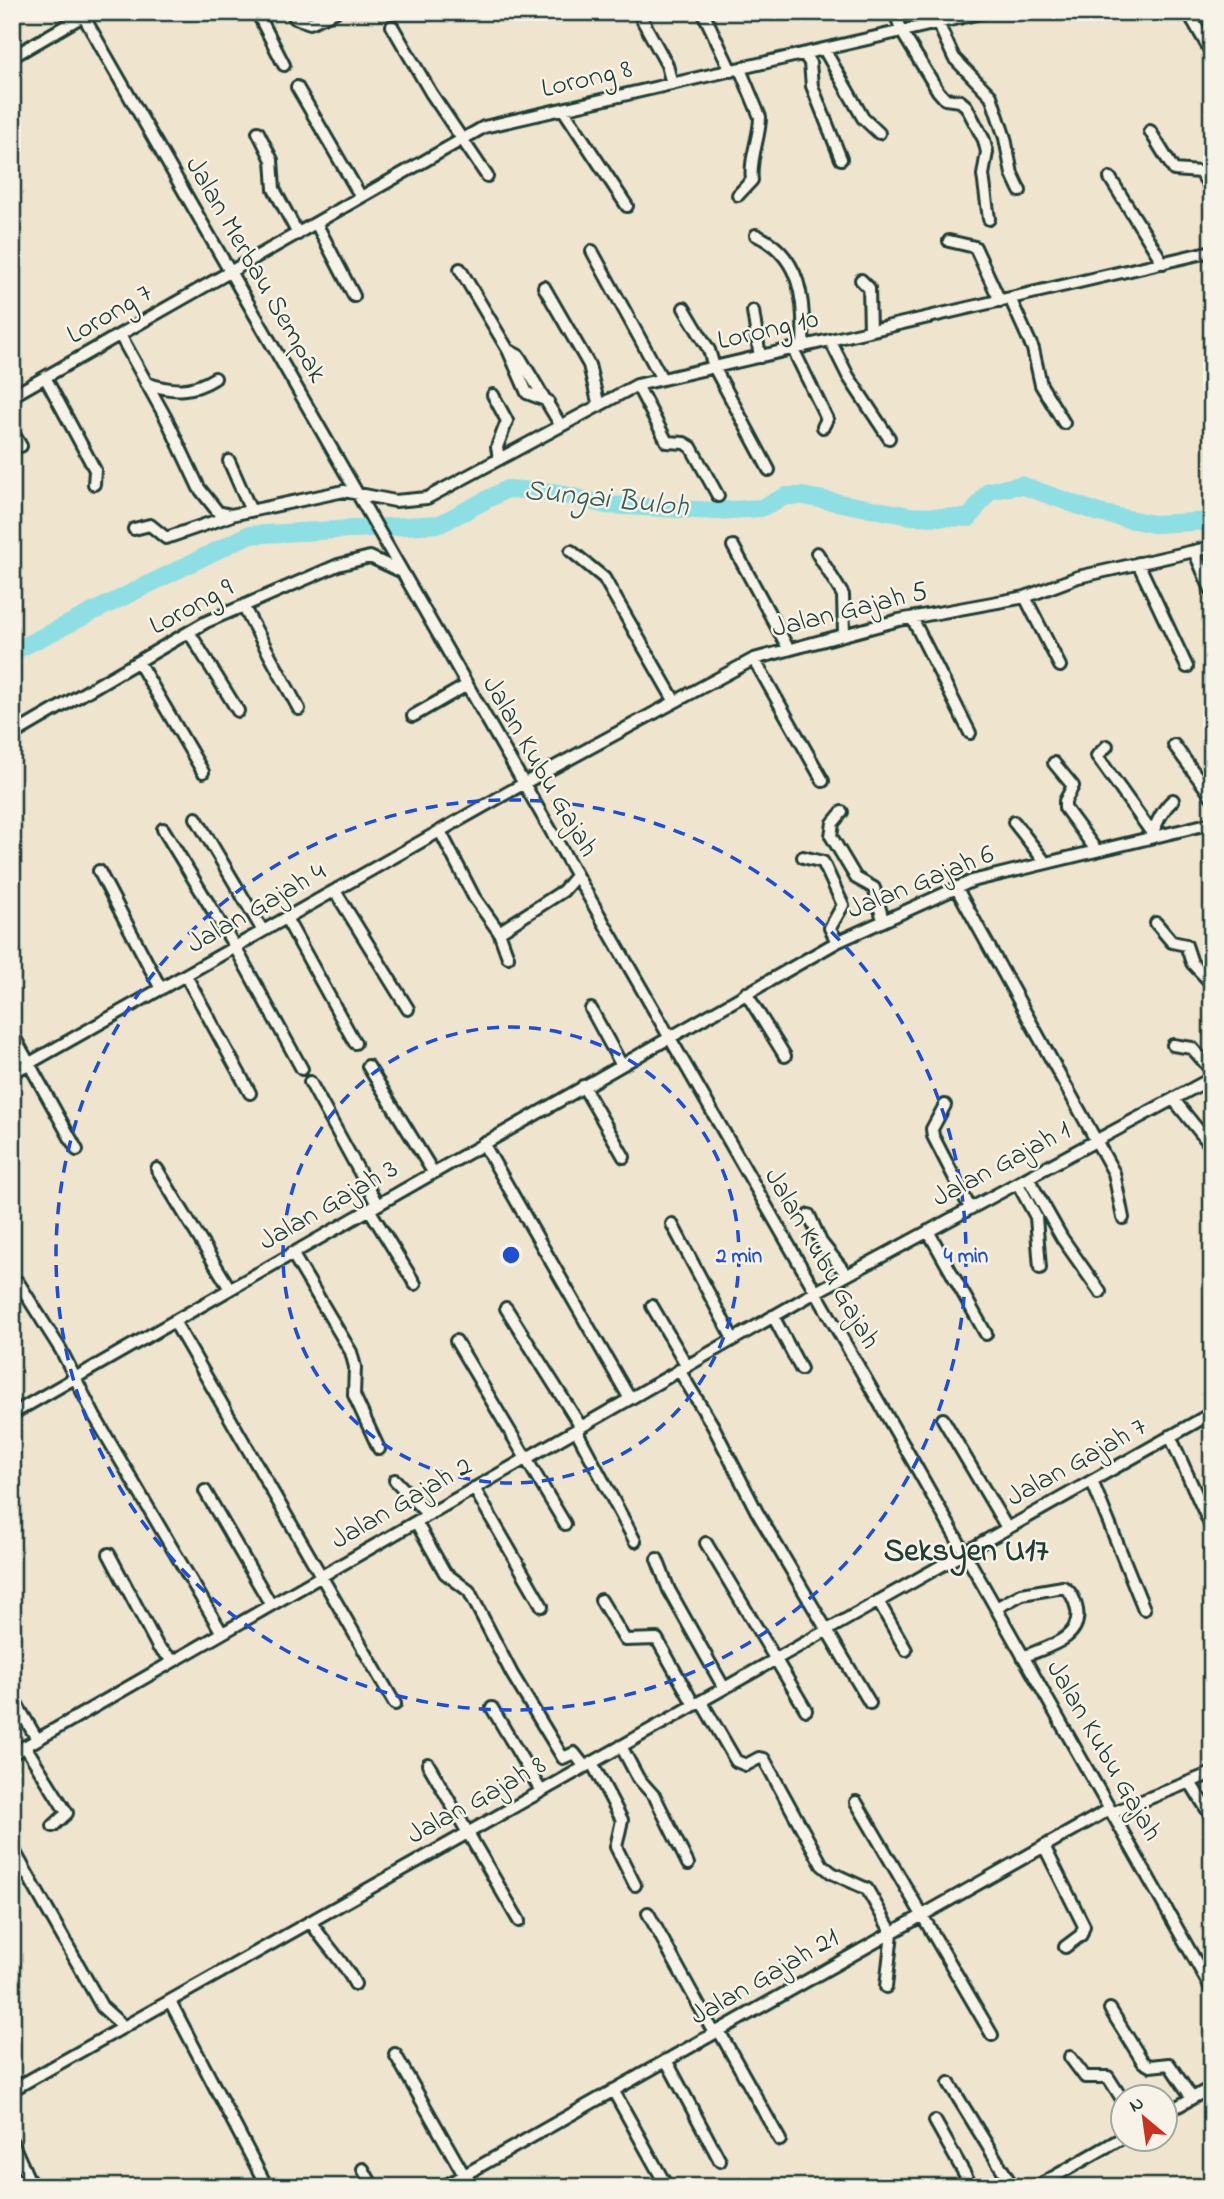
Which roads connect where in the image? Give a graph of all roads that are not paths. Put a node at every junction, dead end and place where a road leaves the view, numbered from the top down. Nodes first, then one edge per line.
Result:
1 (257, 12) edge
2 (292, 12) edge
3 (335, 12) edge
4 (638, 12) edge
5 (703, 12) edge
6 (895, 12) edge
7 (985, 12) edge
8 (1188, 12) edge
9 (84, 13) edge
10 (938, 23) junction
11 (392, 26) dead end
12 (902, 32) junction
13 (824, 49) junction
14 (804, 54) junction
15 (1212, 54) edge
16 (12, 57) edge
17 (285, 65) dead end
18 (736, 70) junction
19 (672, 84) junction
20 (298, 87) dead end
21 (563, 109) junction
22 (1150, 131) dead end
23 (258, 132) dead end
24 (879, 133) dead end
25 (462, 140) junction
26 (841, 159) dead end
27 (486, 176) dead end
28 (1110, 178) dead end
29 (1212, 189) edge
30 (1020, 191) dead end
31 (738, 195) dead end
32 (361, 197) junction
33 (628, 206) dead end
34 (989, 219) dead end
35 (316, 223) junction
36 (298, 234) junction
37 (756, 235) dead end
38 (950, 241) dead end
39 (592, 251) dead end
40 (1212, 251) edge
41 (1163, 262) junction
42 (460, 269) dead end
43 (229, 273) junction
44 (861, 280) dead end
45 (544, 287) dead end
46 (354, 296) dead end
47 (1005, 300) junction
48 (684, 309) dead end
49 (753, 311) dead end
50 (870, 331) junction
51 (120, 335) junction
52 (830, 340) junction
53 (798, 348) junction
54 (760, 356) junction
55 (714, 367) junction
56 (45, 377) junction
57 (215, 378) dead end
58 (662, 379) junction
59 (146, 383) junction
60 (637, 385) junction
61 (493, 395) dead end
62 (12, 396) edge
63 (599, 405) junction
64 (1064, 423) dead end
65 (561, 426) junction
66 (823, 427) dead end
67 (12, 431) edge
68 (889, 438) dead end
69 (21, 446) dead end
70 (499, 459) junction
71 (229, 461) dead end
72 (769, 470) dead end
73 (94, 484) dead end
74 (718, 496) dead end
75 (359, 498) junction
76 (251, 511) junction
77 (231, 515) junction
78 (134, 529) dead end
79 (733, 546) dead end
80 (1212, 547) edge
81 (389, 551) joint
82 (572, 551) dead end
83 (1194, 551) junction
84 (817, 553) dead end
85 (1138, 564) junction
86 (402, 572) junction
87 (1212, 592) edge
88 (1026, 597) junction
89 (243, 606) junction
90 (912, 618) junction
91 (189, 632) junction
92 (845, 634) junction
93 (788, 648) junction
94 (754, 659) junction
95 (139, 663) junction
96 (1060, 666) dead end
97 (1187, 667) dead end
98 (467, 685) junction
99 (674, 700) junction
100 (299, 709) dead end
101 (238, 711) dead end
102 (413, 716) dead end
103 (970, 733) dead end
104 (12, 736) edge
105 (1174, 745) dead end
106 (1107, 746) dead end
107 (1054, 763) dead end
108 (203, 772) dead end
109 (823, 781) dead end
110 (523, 784) junction
111 (1212, 797) edge
112 (1173, 800) dead end
113 (842, 812) dead end
114 (197, 818) dead end
115 (1014, 822) dead end
116 (1212, 823) edge
117 (163, 829) dead end
118 (440, 831) junction
119 (1154, 834) junction
120 (1096, 850) junction
121 (803, 857) dead end
122 (1045, 862) junction
123 (99, 871) dead end
124 (576, 876) junction
125 (956, 887) junction
126 (335, 891) junction
127 (286, 918) junction
128 (883, 920) junction
129 (1156, 923) dead end
130 (263, 931) junction
131 (499, 932) junction
132 (837, 942) junction
133 (234, 947) junction
134 (508, 957) dead end
135 (186, 976) junction
136 (1212, 984) edge
137 (161, 989) junction
138 (746, 993) junction
139 (408, 1009) dead end
140 (591, 1009) dead end
141 (12, 1033) edge
142 (668, 1037) junction
143 (355, 1043) dead end
144 (1173, 1045) dead end
145 (785, 1056) dead end
146 (30, 1063) junction
147 (621, 1064) junction
148 (368, 1066) dead end
149 (302, 1069) dead end
150 (1212, 1070) edge
151 (12, 1073) edge
152 (1212, 1078) edge
153 (310, 1082) dead end
154 (583, 1086) junction
155 (250, 1093) dead end
156 (1174, 1100) junction
157 (944, 1105) dead end
158 (1096, 1140) junction
159 (483, 1143) junction
160 (1212, 1147) edge
161 (76, 1150) dead end
162 (624, 1157) dead end
163 (158, 1169) dead end
164 (433, 1172) junction
165 (1023, 1181) junction
166 (373, 1207) junction
167 (970, 1208) junction
168 (809, 1216) dead end
169 (1123, 1218) dead end
170 (672, 1224) dead end
171 (928, 1231) junction
172 (292, 1253) junction
173 (1040, 1269) dead end
174 (847, 1275) junction
175 (18, 1282) dead end
176 (415, 1284) dead end
177 (230, 1289) junction
178 (1100, 1292) dead end
179 (814, 1293) junction
180 (652, 1306) dead end
181 (506, 1308) dead end
182 (773, 1317) junction
183 (174, 1321) junction
184 (986, 1334) dead end
185 (733, 1339) junction
186 (456, 1341) dead end
187 (683, 1368) junction
188 (801, 1369) dead end
189 (76, 1378) junction
190 (630, 1399) junction
191 (1212, 1413) edge
192 (12, 1414) edge
193 (943, 1419) dead end
194 (578, 1428) junction
195 (1170, 1436) junction
196 (379, 1449) dead end
197 (526, 1458) junction
198 (395, 1480) dead end
199 (1091, 1480) junction
200 (474, 1488) junction
201 (205, 1491) dead end
202 (428, 1515) junction
203 (416, 1522) junction
204 (565, 1524) dead end
205 (1007, 1528) junction
206 (1212, 1529) edge
207 (635, 1541) dead end
208 (706, 1543) dead end
209 (964, 1552) junction
210 (108, 1554) dead end
211 (657, 1559) dead end
212 (322, 1576) junction
213 (601, 1600) dead end
214 (878, 1601) junction
215 (271, 1605) junction
216 (542, 1606) dead end
217 (996, 1608) junction
218 (1144, 1609) dead end
219 (827, 1630) junction
220 (222, 1633) junction
221 (906, 1650) dead end
222 (1023, 1657) junction
223 (776, 1658) junction
224 (174, 1661) junction
225 (724, 1688) junction
226 (12, 1696) edge
227 (395, 1703) dead end
228 (698, 1703) junction
229 (870, 1703) dead end
230 (492, 1708) dead end
231 (806, 1710) dead end
232 (37, 1739) junction
233 (26, 1746) junction
234 (621, 1746) junction
235 (12, 1754) edge
236 (563, 1758) junction
237 (428, 1764) dead end
238 (588, 1765) junction
239 (573, 1773) junction
240 (1212, 1773) edge
241 (1190, 1782) junction
242 (541, 1791) junction
243 (856, 1802) dead end
244 (1111, 1811) junction
245 (1212, 1818) edge
246 (53, 1826) dead end
247 (468, 1833) junction
248 (1044, 1846) junction
249 (12, 1847) edge
250 (688, 1864) dead end
251 (635, 1885) dead end
252 (648, 1913) dead end
253 (921, 1916) junction
254 (311, 1922) junction
255 (519, 1922) dead end
256 (892, 1933) junction
257 (1065, 1947) dead end
258 (355, 1984) dead end
259 (886, 1987) dead end
260 (1212, 1990) edge
261 (170, 2001) junction
262 (1110, 2010) dead end
263 (124, 2027) junction
264 (716, 2032) junction
265 (992, 2035) dead end
266 (395, 2054) dead end
267 (1070, 2057) dead end
268 (666, 2060) junction
269 (949, 2083) dead end
270 (1112, 2084) edge
271 (1212, 2087) edge
272 (12, 2090) edge
273 (613, 2090) junction
274 (1192, 2098) junction
275 (1178, 2106) edge
276 (935, 2121) dead end
277 (780, 2140) dead end
278 (12, 2142) edge
279 (1108, 2146) edge
280 (720, 2161) dead end
281 (363, 2169) dead end
282 (464, 2175) junction
283 (32, 2187) edge
284 (267, 2187) edge
285 (373, 2187) edge
286 (443, 2187) edge
287 (667, 2187) edge
288 (972, 2187) edge
289 (1013, 2187) edge
290 (1036, 2187) edge

1 - 17 street
2 - 3 street
4 - 19 street
5 - 18 street
6 - 12 street
7 - 10 street, Lorong 8
8 - 15 street
9 - 16 street
9 - 43 street, Jalan Merbau Sempak
10 - 12 street, Lorong 8
10 - 30 street
11 - 25 street
12 - 13 street, Lorong 8
12 - 34 street
13 - 14 street, Lorong 8
13 - 24 street
14 - 18 street, Lorong 8
14 - 26 street
18 - 19 street, Lorong 8
18 - 31 street
19 - 21 street, Lorong 8
20 - 32 street
21 - 25 street, Lorong 8
21 - 33 street
22 - 29 street
23 - 36 street
25 - 27 street
25 - 32 street, Lorong 8
28 - 41 street
32 - 35 street, Lorong 8
35 - 36 street, Lorong 8
35 - 46 street
36 - 43 street, Lorong 8
37 - 53 street
38 - 47 street
39 - 58 street
40 - 41 street, Lorong 10
41 - 47 street, Lorong 10
42 - 65 street
43 - 51 street, Lorong 7
43 - 75 street, Jalan Merbau Sempak
44 - 50 street
45 - 63 street
47 - 50 street, Lorong 10
47 - 64 street
48 - 55 street
49 - 54 street
50 - 52 street, Lorong 10
51 - 56 street, Lorong 7
51 - 59 street
52 - 53 street, Lorong 10
52 - 68 street
53 - 54 street, Lorong 10
53 - 66 street
54 - 55 street, Lorong 10
55 - 58 street, Lorong 10
55 - 72 street
56 - 62 street, Lorong 7
56 - 73 street
57 - 59 street
58 - 60 street, Lorong 10
59 - 77 street
60 - 63 street, Lorong 10
60 - 74 street
61 - 70 street
63 - 65 street, Lorong 10
65 - 70 street, Lorong 10
67 - 69 street
70 - 75 street, Lorong 10
71 - 76 street
75 - 76 street, Lorong 10
75 - 81 street, Jalan Merbau Sempak
76 - 77 street, Lorong 10
77 - 78 street, Lorong 10
79 - 93 street
80 - 83 street, Jalan Gajah 5
81 - 86 street, Jalan Kubu Gajah
82 - 99 street
83 - 85 street, Jalan Gajah 5
83 - 87 street
84 - 92 street
85 - 88 street, Jalan Gajah 5
85 - 97 street
86 - 89 street, Lorong 9
86 - 98 street, Jalan Kubu Gajah
88 - 90 street, Jalan Gajah 5
88 - 96 street
89 - 91 street, Lorong 9
89 - 100 street
90 - 92 street, Jalan Gajah 5
90 - 103 street
91 - 95 street, Lorong 9
91 - 101 street
92 - 93 street, Jalan Gajah 5
93 - 94 street, Jalan Gajah 5
94 - 99 street, Jalan Gajah 5
94 - 109 street
95 - 104 street, Lorong 9
95 - 108 street
98 - 102 street
98 - 110 street, Jalan Kubu Gajah
99 - 110 street, Jalan Gajah 5
105 - 111 street
106 - 119 street
107 - 120 street
110 - 118 street, Jalan Gajah 4
110 - 124 street, Jalan Kubu Gajah
112 - 119 street
113 - 128 street
114 - 130 street
115 - 122 street
116 - 119 street, Jalan Gajah 6
117 - 133 street
118 - 126 street, Jalan Gajah 4
118 - 131 street
119 - 120 street, Jalan Gajah 6
120 - 122 street, Jalan Gajah 6
121 - 132 street
122 - 125 street, Jalan Gajah 6
123 - 137 street
124 - 131 street
124 - 142 street, Jalan Kubu Gajah
125 - 128 street, Jalan Gajah 6
125 - 158 street
126 - 127 street, Jalan Gajah 4
126 - 139 street
127 - 130 street, Jalan Gajah 4
127 - 143 street
128 - 132 street, Jalan Gajah 6
129 - 136 street
130 - 133 street, Jalan Gajah 4
131 - 134 street
132 - 138 street, Jalan Gajah 6
133 - 135 street, Jalan Gajah 4
133 - 149 street
135 - 137 street, Jalan Gajah 4
135 - 155 street
137 - 146 street, Jalan Gajah 4
138 - 142 street, Jalan Gajah 6
138 - 145 street
140 - 147 street
141 - 146 street
142 - 147 street, Jalan Gajah 3
142 - 179 street, Jalan Kubu Gajah
144 - 150 street
146 - 151 street, Jalan Gajah 4
146 - 161 street
147 - 154 street, Jalan Gajah 3
148 - 164 street
152 - 156 street, Jalan Gajah 1
153 - 166 street
154 - 159 street, Jalan Gajah 3
154 - 162 street
156 - 158 street, Jalan Gajah 1
156 - 160 street
157 - 167 street
158 - 165 street, Jalan Gajah 1
158 - 169 street
159 - 164 street, Jalan Gajah 3
159 - 190 street
163 - 177 street
164 - 166 street, Jalan Gajah 3
165 - 167 street, Jalan Gajah 1
165 - 173 street
165 - 178 street
166 - 172 street, Jalan Gajah 3
166 - 176 street
167 - 171 street, Jalan Gajah 1
168 - 174 street
170 - 185 street
171 - 174 street, Jalan Gajah 1
171 - 184 street
172 - 177 street, Jalan Gajah 3
172 - 196 street
174 - 179 street, Jalan Gajah 1
175 - 189 street
177 - 183 street, Jalan Gajah 3
179 - 182 street, Jalan Gajah 2
179 - 209 street, Jalan Kubu Gajah
180 - 187 street
181 - 194 street
182 - 185 street, Jalan Gajah 2
182 - 188 street
183 - 189 street, Jalan Gajah 3
183 - 212 street
185 - 187 street, Jalan Gajah 2
186 - 197 street
187 - 190 street, Jalan Gajah 2
187 - 219 street
189 - 192 street, Jalan Gajah 3
189 - 220 street
190 - 194 street, Jalan Gajah 2
191 - 195 street, Jalan Gajah 7
193 - 205 street
194 - 197 street, Jalan Gajah 2
194 - 207 street
195 - 199 street, Jalan Gajah 7
195 - 206 street
197 - 200 street, Jalan Gajah 2
197 - 204 street
198 - 202 street
199 - 205 street, Jalan Gajah 7
199 - 218 street
200 - 202 street, Jalan Gajah 2
200 - 216 street
201 - 215 street
202 - 203 street, Jalan Gajah 2
203 - 212 street, Jalan Gajah 2
203 - 236 street
205 - 209 street, Jalan Gajah 7
208 - 223 street
209 - 214 street, Jalan Gajah 8
209 - 217 street, Jalan Kubu Gajah
210 - 224 street
211 - 225 street
212 - 215 street, Jalan Gajah 2
212 - 227 street
213 - 228 street
214 - 219 street, Jalan Gajah 8
214 - 221 street
215 - 220 street, Jalan Gajah 2
217 - 222 street, Jalan Kubu Gajah
217 - 222 street
219 - 223 street, Jalan Gajah 8
219 - 229 street
220 - 224 street, Jalan Gajah 2
222 - 244 street, Jalan Kubu Gajah
223 - 225 street, Jalan Gajah 8
223 - 231 street
224 - 232 street, Jalan Gajah 2
225 - 228 street, Jalan Gajah 8
226 - 232 street
228 - 234 street, Jalan Gajah 8
228 - 256 street
230 - 242 street
232 - 233 street, Jalan Gajah 2
233 - 235 street, Jalan Gajah 2
233 - 246 street
234 - 238 street, Jalan Gajah 8
234 - 250 street
236 - 238 street
236 - 239 street
237 - 247 street
238 - 239 street, Jalan Gajah 8
238 - 251 street
239 - 242 street, Jalan Gajah 8
240 - 241 street, Jalan Gajah 21
241 - 244 street, Jalan Gajah 21
241 - 245 street
242 - 247 street, Jalan Gajah 8
243 - 253 street
244 - 248 street, Jalan Gajah 21
244 - 260 street, Jalan Kubu Gajah
247 - 254 street, Jalan Gajah 8
247 - 255 street
248 - 253 street, Jalan Gajah 21
248 - 257 street
249 - 263 street
252 - 264 street
253 - 256 street, Jalan Gajah 21
253 - 265 street
254 - 258 street
254 - 261 street, Jalan Gajah 8
256 - 259 street
256 - 264 street, Jalan Gajah 21
261 - 263 street, Jalan Gajah 8
261 - 284 street
262 - 274 street
263 - 272 street, Jalan Gajah 8
264 - 268 street, Jalan Gajah 21
264 - 277 street
266 - 282 street
267 - 270 street
268 - 273 street, Jalan Gajah 21
268 - 280 street
269 - 289 street
271 - 274 street
273 - 282 street, Jalan Gajah 21
273 - 287 street
274 - 275 street
276 - 288 street
278 - 283 street
279 - 290 street
281 - 285 street
282 - 286 street, Jalan Gajah 21

